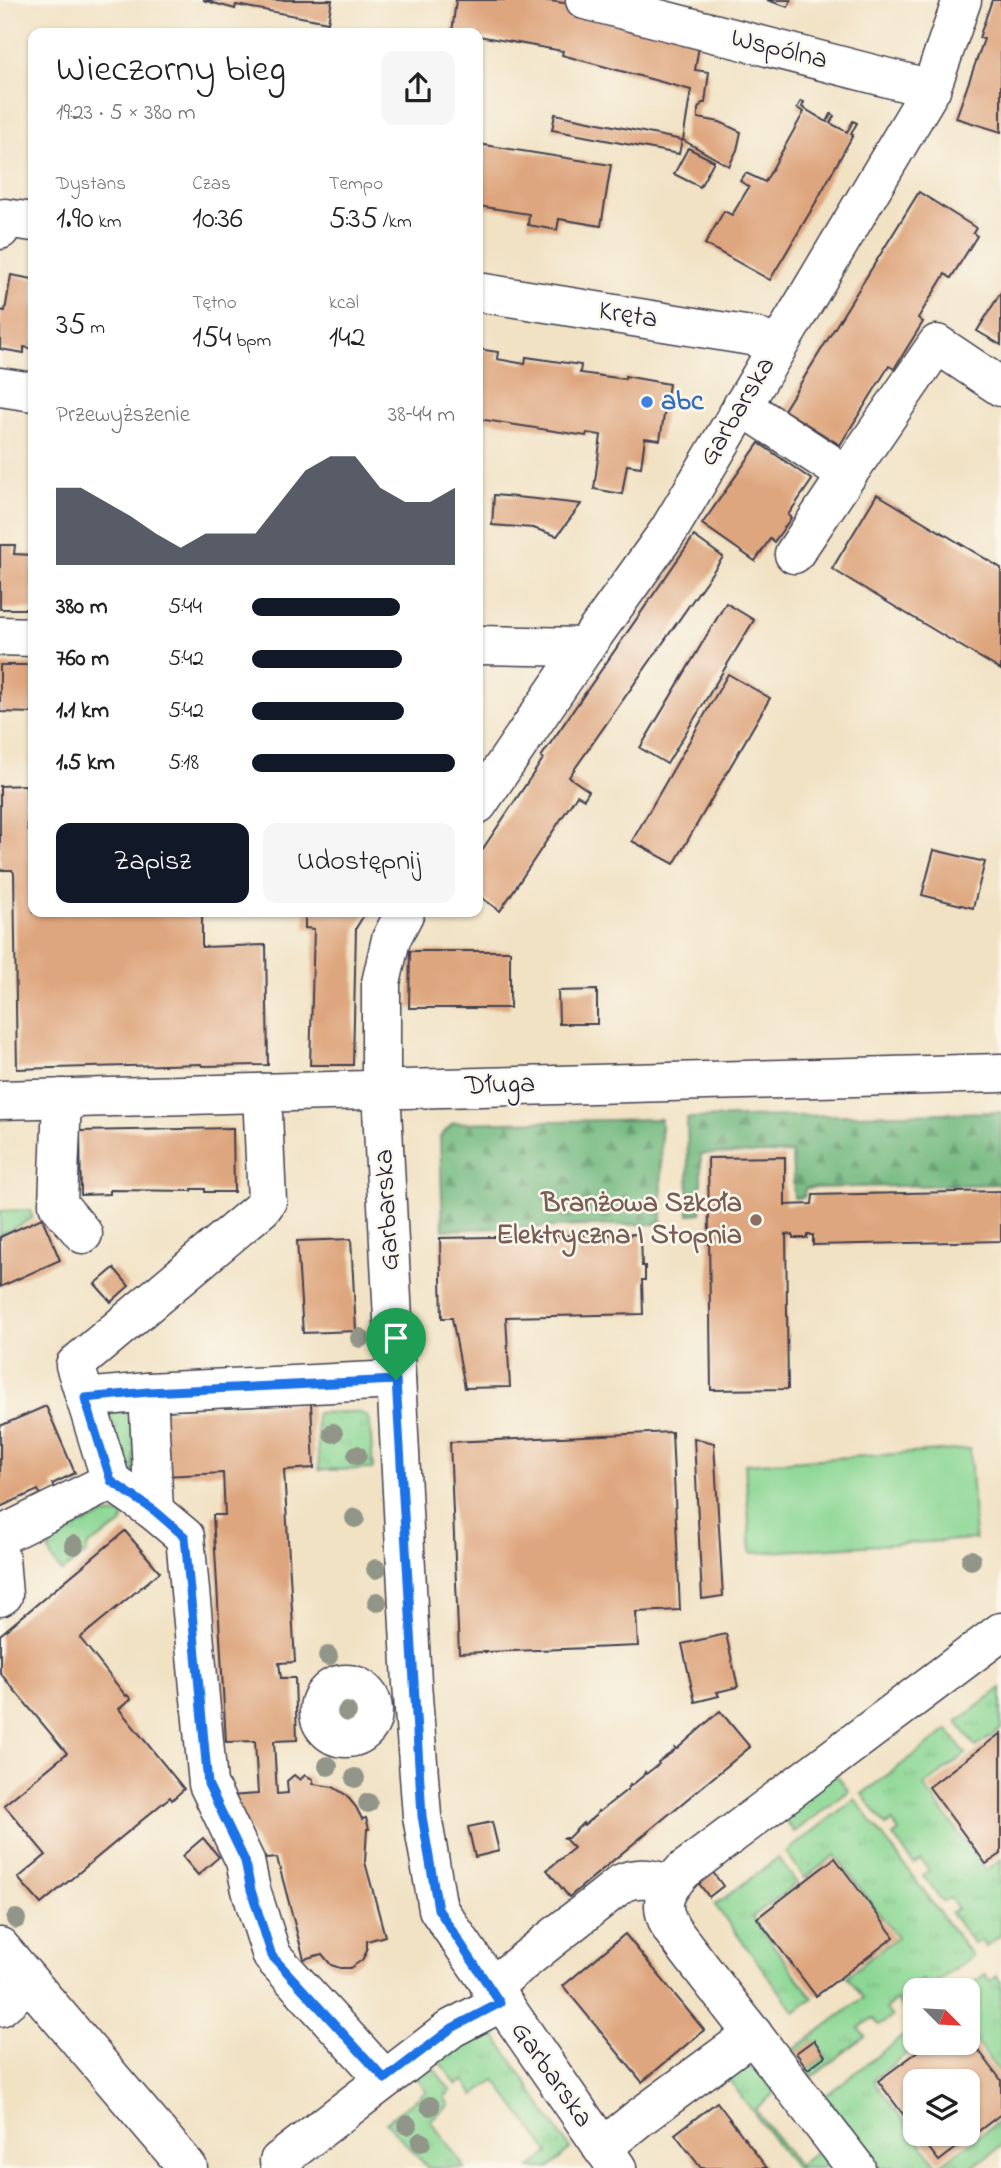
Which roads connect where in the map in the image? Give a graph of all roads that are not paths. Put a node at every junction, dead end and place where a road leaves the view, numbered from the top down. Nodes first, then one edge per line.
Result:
1 (585, 0) edge
2 (962, 0) edge
3 (931, 89) junction
4 (483, 293) edge
5 (776, 348) junction
6 (0, 387) edge
7 (1001, 387) edge
8 (28, 391) edge
9 (742, 405) junction
10 (847, 475) junction
11 (794, 554) dead end
12 (0, 636) edge
13 (28, 637) edge
14 (483, 645) edge
15 (585, 647) junction
16 (483, 797) edge
17 (402, 917) edge
18 (1001, 1073) edge
19 (381, 1089) junction
20 (262, 1093) junction
21 (62, 1098) junction
22 (0, 1100) edge
23 (83, 1234) dead end
24 (396, 1380) junction
25 (148, 1392) junction
26 (85, 1398) junction
27 (111, 1481) junction
28 (155, 1511) junction
29 (0, 1536) edge
30 (0, 1558) edge
31 (0, 1597) edge
32 (1001, 1632) edge
33 (671, 1884) junction
34 (0, 1947) edge
35 (29, 1982) junction
36 (495, 1995) junction
37 (0, 2007) edge
38 (753, 2034) junction
39 (385, 2079) junction
40 (609, 2158) edge
41 (279, 2161) dead end
42 (188, 2168) edge
43 (856, 2168) edge

1 - 3 street, Wspólna
2 - 3 street, Garbarska
3 - 5 street, Garbarska
4 - 5 street, Kręta
5 - 9 street, Garbarska
6 - 8 street
7 - 10 street
9 - 10 street
9 - 15 street, Garbarska
10 - 11 street
12 - 13 street
14 - 15 street
15 - 16 street, Garbarska
17 - 19 street, Garbarska
18 - 19 street, Długa
19 - 20 street, Długa
19 - 24 street, Garbarska
20 - 21 street, Długa
20 - 26 street
21 - 22 street, Długa
21 - 23 street
24 - 25 street
24 - 36 street, Garbarska
25 - 26 street
25 - 28 street
26 - 27 street
27 - 28 street
27 - 29 street
28 - 39 street
30 - 31 street
32 - 33 street
33 - 36 street
33 - 38 street
34 - 35 street
35 - 37 street
35 - 42 street
36 - 39 street
36 - 40 street, Garbarska
38 - 40 street
38 - 43 street
39 - 41 street

